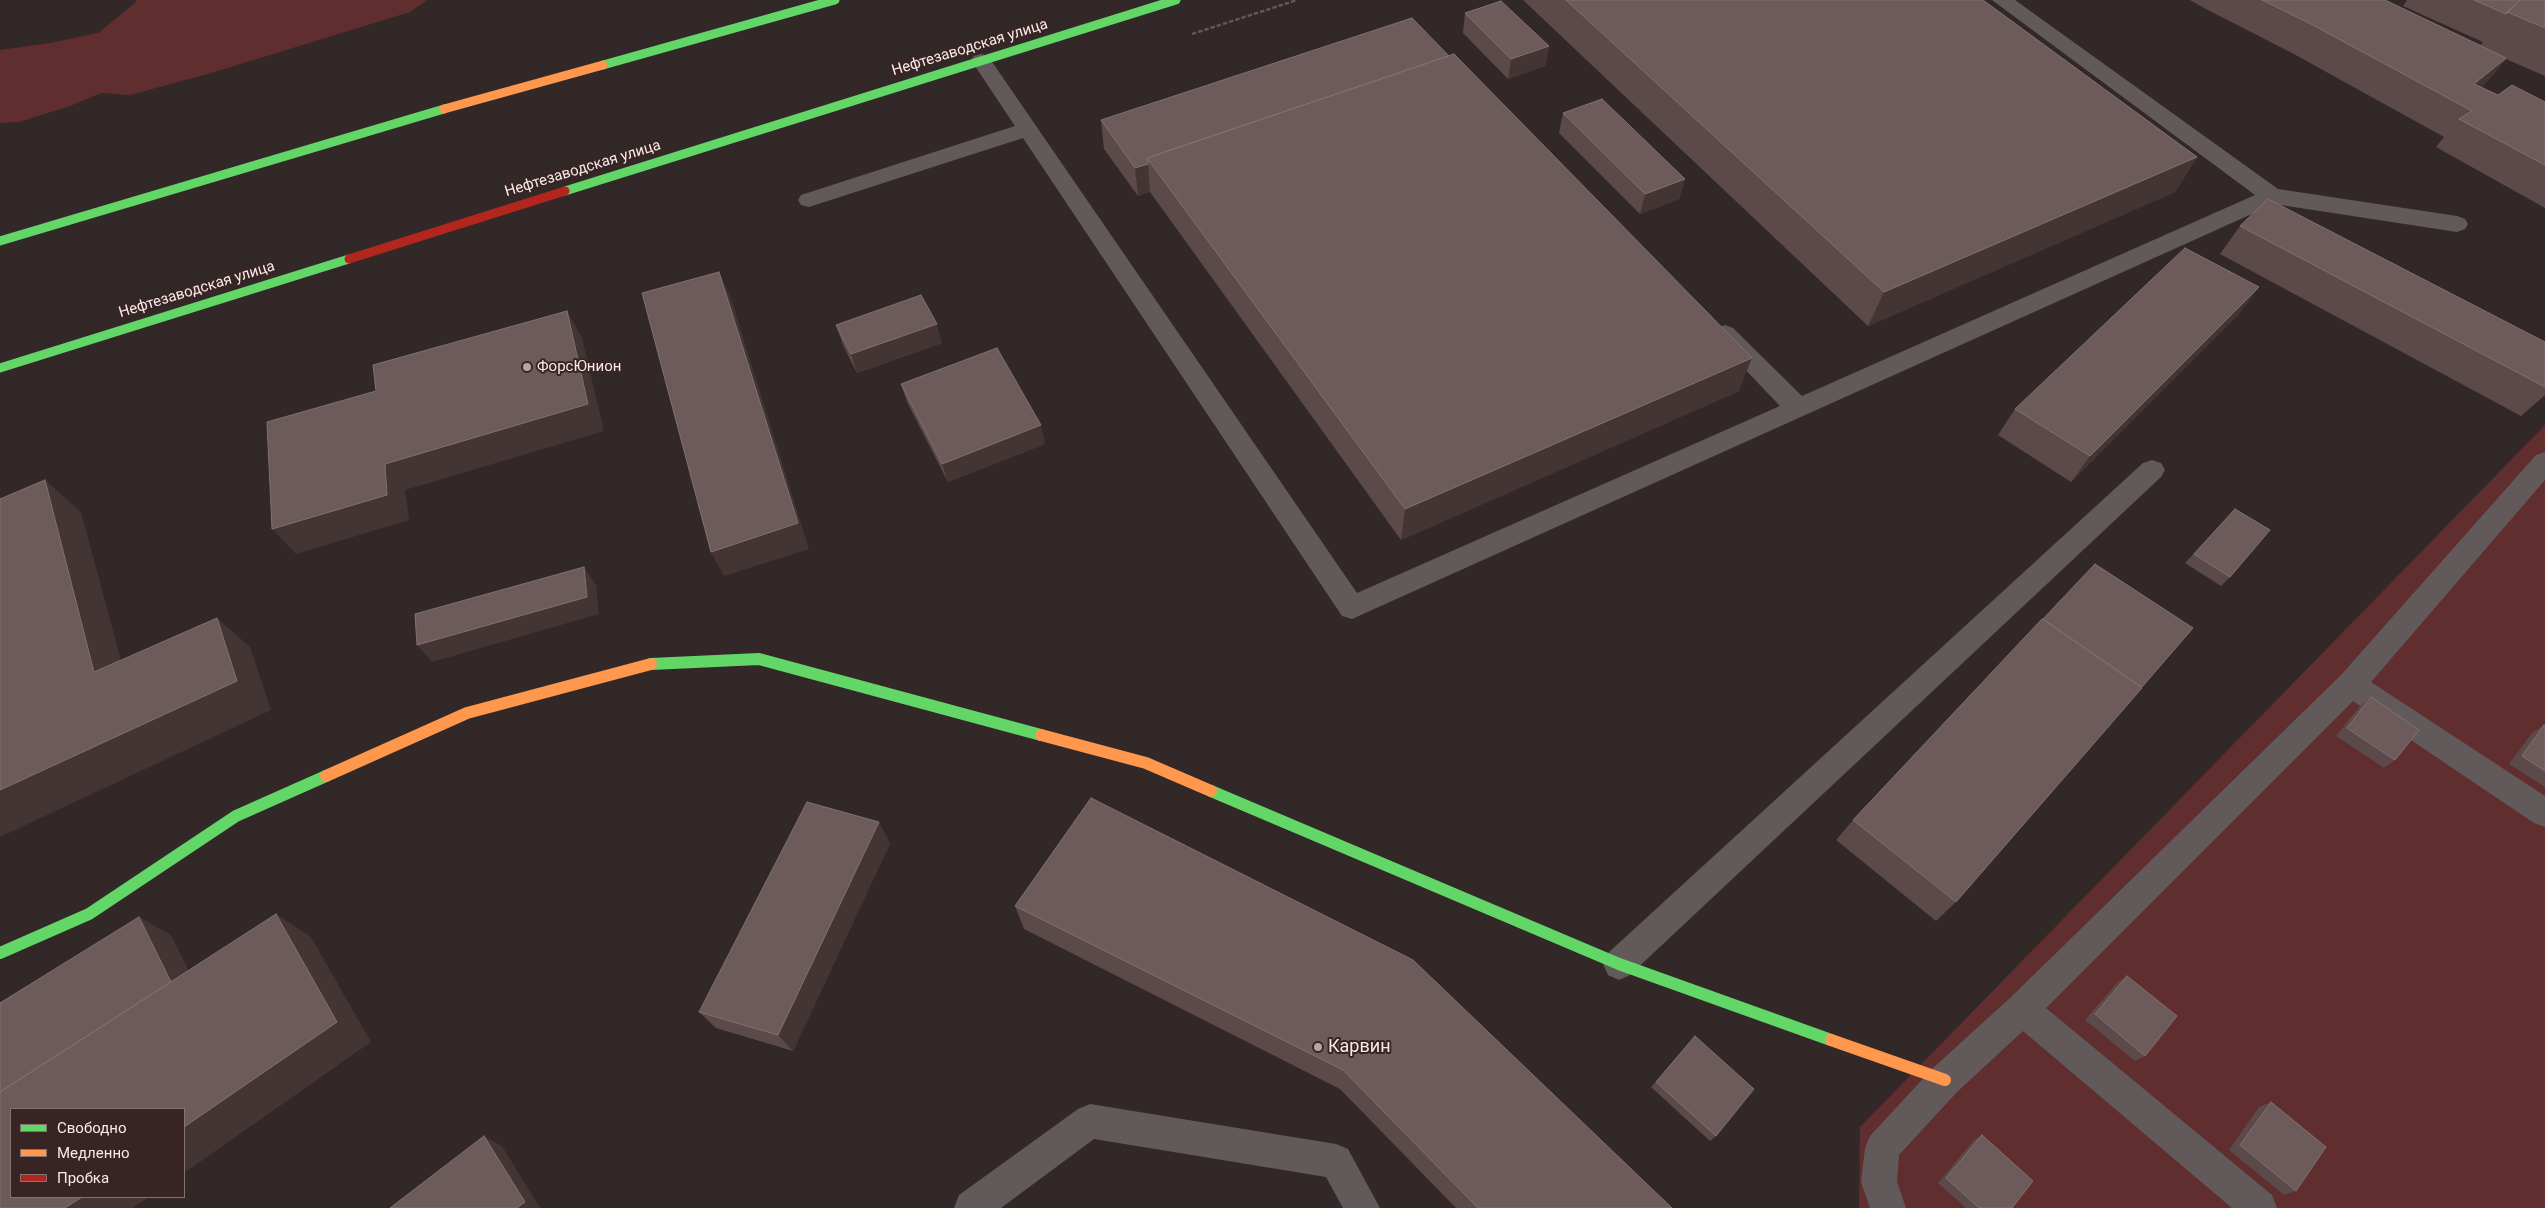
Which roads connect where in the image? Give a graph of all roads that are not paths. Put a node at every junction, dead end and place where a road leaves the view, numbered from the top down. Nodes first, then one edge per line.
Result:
1 (835, 0) edge
2 (1176, 0) edge
3 (2002, 0) edge
4 (981, 60) junction
5 (1028, 129) junction
6 (2272, 196) junction
7 (809, 200) dead end
8 (2457, 224) dead end
9 (0, 241) edge
10 (1708, 316) edge
11 (0, 368) edge
12 (1798, 408) junction
13 (2545, 462) edge
14 (2152, 470) dead end
15 (2351, 684) junction
16 (2545, 813) edge
17 (0, 953) edge
18 (1619, 964) junction
19 (2022, 1009) junction
20 (1945, 1080) junction
21 (972, 1208) edge
22 (1362, 1208) edge
23 (1888, 1208) edge
24 (2259, 1208) edge

1 - 9 main road
2 - 4 main road, Нефтезаводская улица
3 - 6 lane
4 - 5 lane
4 - 11 main road, Нефтезаводская улица
5 - 7 lane
5 - 12 lane
6 - 8 lane
6 - 12 lane
10 - 12 lane
13 - 15 lane
14 - 18 lane
15 - 16 lane
15 - 19 lane
17 - 18 main road
18 - 20 main road
19 - 20 lane
19 - 24 lane
20 - 23 lane
21 - 22 lane

